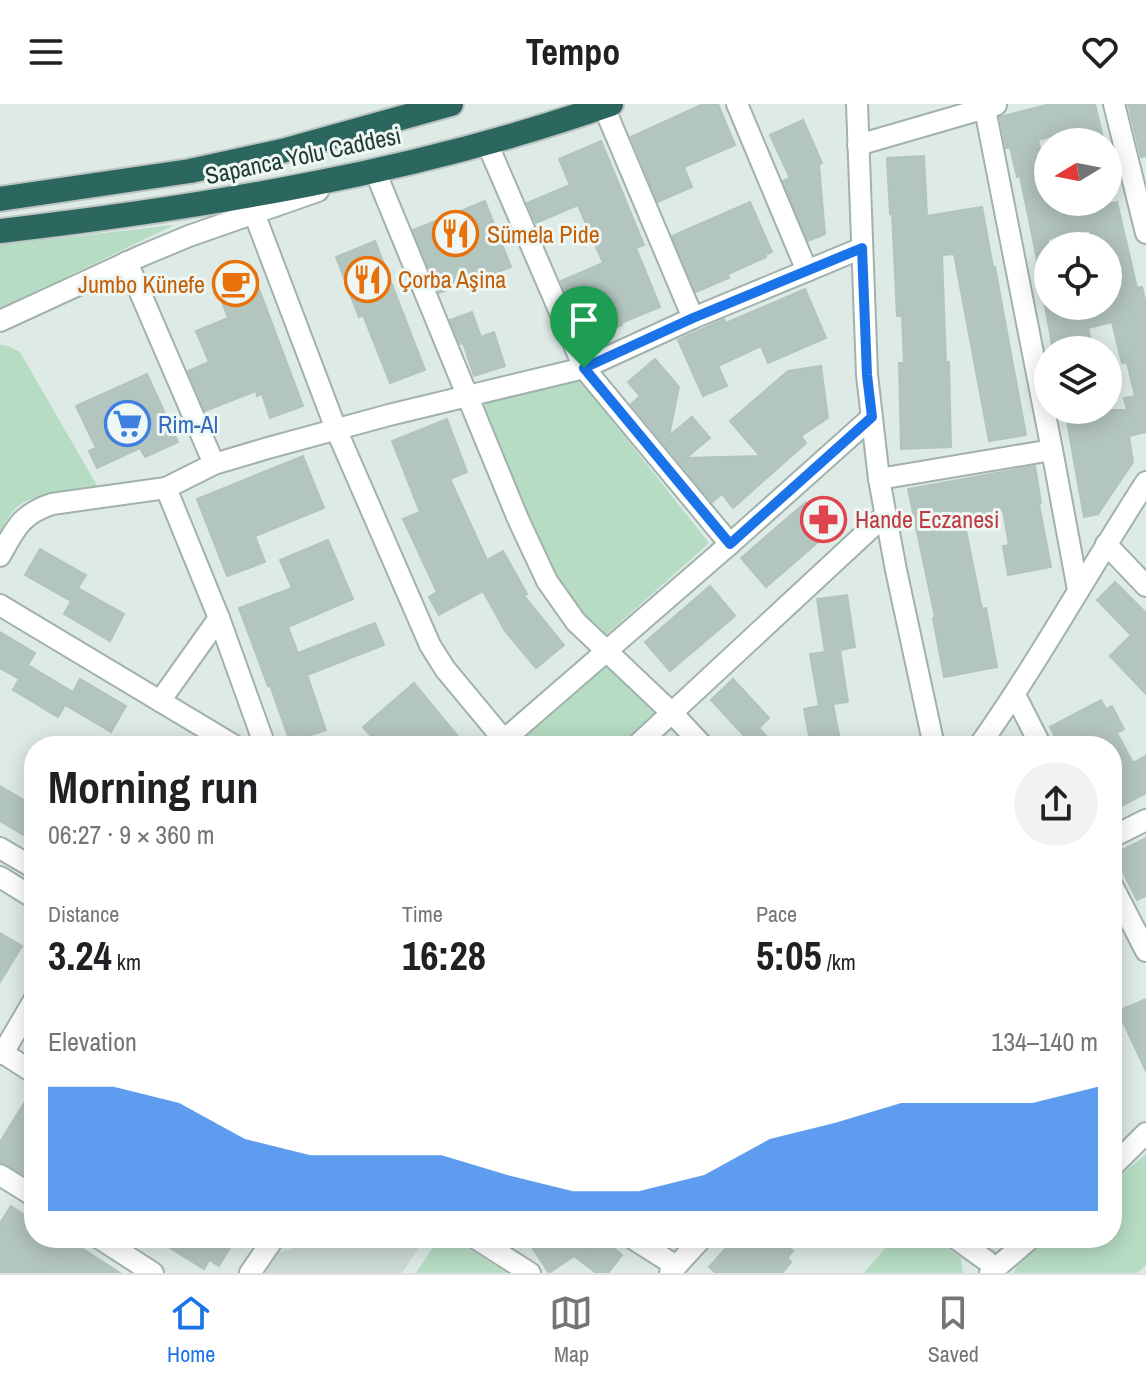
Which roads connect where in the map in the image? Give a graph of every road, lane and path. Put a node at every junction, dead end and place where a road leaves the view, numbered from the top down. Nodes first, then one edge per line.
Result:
1 (451, 104) edge
2 (737, 104) edge
3 (856, 104) edge
4 (1114, 104) edge
5 (608, 105) edge
6 (989, 105) edge
7 (497, 140) junction
8 (858, 145) junction
9 (419, 159) junction
10 (375, 171) junction
11 (0, 199) edge
12 (254, 213) junction
13 (0, 231) edge
14 (1146, 233) edge
15 (862, 248) junction
16 (127, 262) junction
17 (807, 271) junction
18 (693, 318) junction
19 (0, 321) edge
20 (584, 368) junction
21 (468, 396) junction
22 (872, 417) junction
23 (336, 429) junction
24 (1052, 450) junction
25 (214, 464) junction
26 (879, 479) junction
27 (1146, 482) edge
28 (166, 488) junction
29 (885, 515) junction
30 (730, 544) junction
31 (1106, 544) junction
32 (0, 556) edge
33 (1146, 586) edge
34 (1078, 590) junction
35 (0, 605) edge
36 (219, 618) junction
37 (607, 649) junction
38 (1015, 695) junction
39 (160, 701) junction
40 (673, 714) junction
41 (218, 736) edge
42 (261, 736) edge
43 (496, 736) edge
44 (509, 736) edge
45 (648, 736) edge
46 (694, 736) edge
47 (932, 736) edge
48 (986, 736) edge
49 (1036, 736) edge
50 (1146, 820) edge
51 (1122, 832) edge
52 (0, 848) edge
53 (24, 862) edge
54 (0, 877) edge
55 (24, 892) edge
56 (1122, 904) edge
57 (1146, 951) edge
58 (24, 1016) edge
59 (1, 1054) edge
60 (24, 1067) edge
61 (1146, 1133) edge
62 (1122, 1157) edge
63 (0, 1175) edge
64 (24, 1190) edge
65 (114, 1248) edge
66 (267, 1248) edge
67 (491, 1248) edge
68 (645, 1248) edge
69 (693, 1248) edge
70 (966, 1248) edge
71 (986, 1248) edge
72 (1017, 1248) edge
73 (673, 1269) edge
74 (989, 1269) edge
75 (153, 1273) edge
76 (250, 1273) edge
77 (530, 1273) edge

1 - 11 highway, Sapanca Yolu Caddesi
2 - 17 street
3 - 8 street
4 - 14 street
5 - 7 highway, Sapanca Yolu Caddesi
5 - 18 street
6 - 8 street
6 - 24 street
7 - 9 highway, Sapanca Yolu Caddesi
7 - 20 street
8 - 15 street
9 - 10 street
9 - 13 highway, Sapanca Yolu Caddesi
10 - 12 street
10 - 21 street
12 - 16 street
12 - 23 street
15 - 17 street
15 - 22 street
16 - 19 street
16 - 25 street
17 - 18 street
18 - 20 street
20 - 21 street
20 - 30 street
21 - 23 street
21 - 37 street
22 - 26 street
22 - 30 street
23 - 25 street
23 - 43 street
24 - 26 street
24 - 34 street
25 - 28 street
26 - 29 street
27 - 31 street
28 - 32 street
28 - 36 street
29 - 40 street
29 - 47 street
30 - 37 street
31 - 33 street
31 - 34 street
34 - 38 street
35 - 39 street
36 - 39 street
36 - 42 street
37 - 40 street
37 - 44 street
38 - 48 street
38 - 49 street
39 - 41 street
40 - 45 street
40 - 46 street
50 - 51 street
52 - 53 street
54 - 55 street
56 - 57 street
58 - 59 street
59 - 60 street
61 - 62 street
63 - 64 street
65 - 75 street
66 - 76 street
67 - 77 street
68 - 73 street
69 - 73 street
70 - 74 street
71 - 74 street
72 - 74 street

